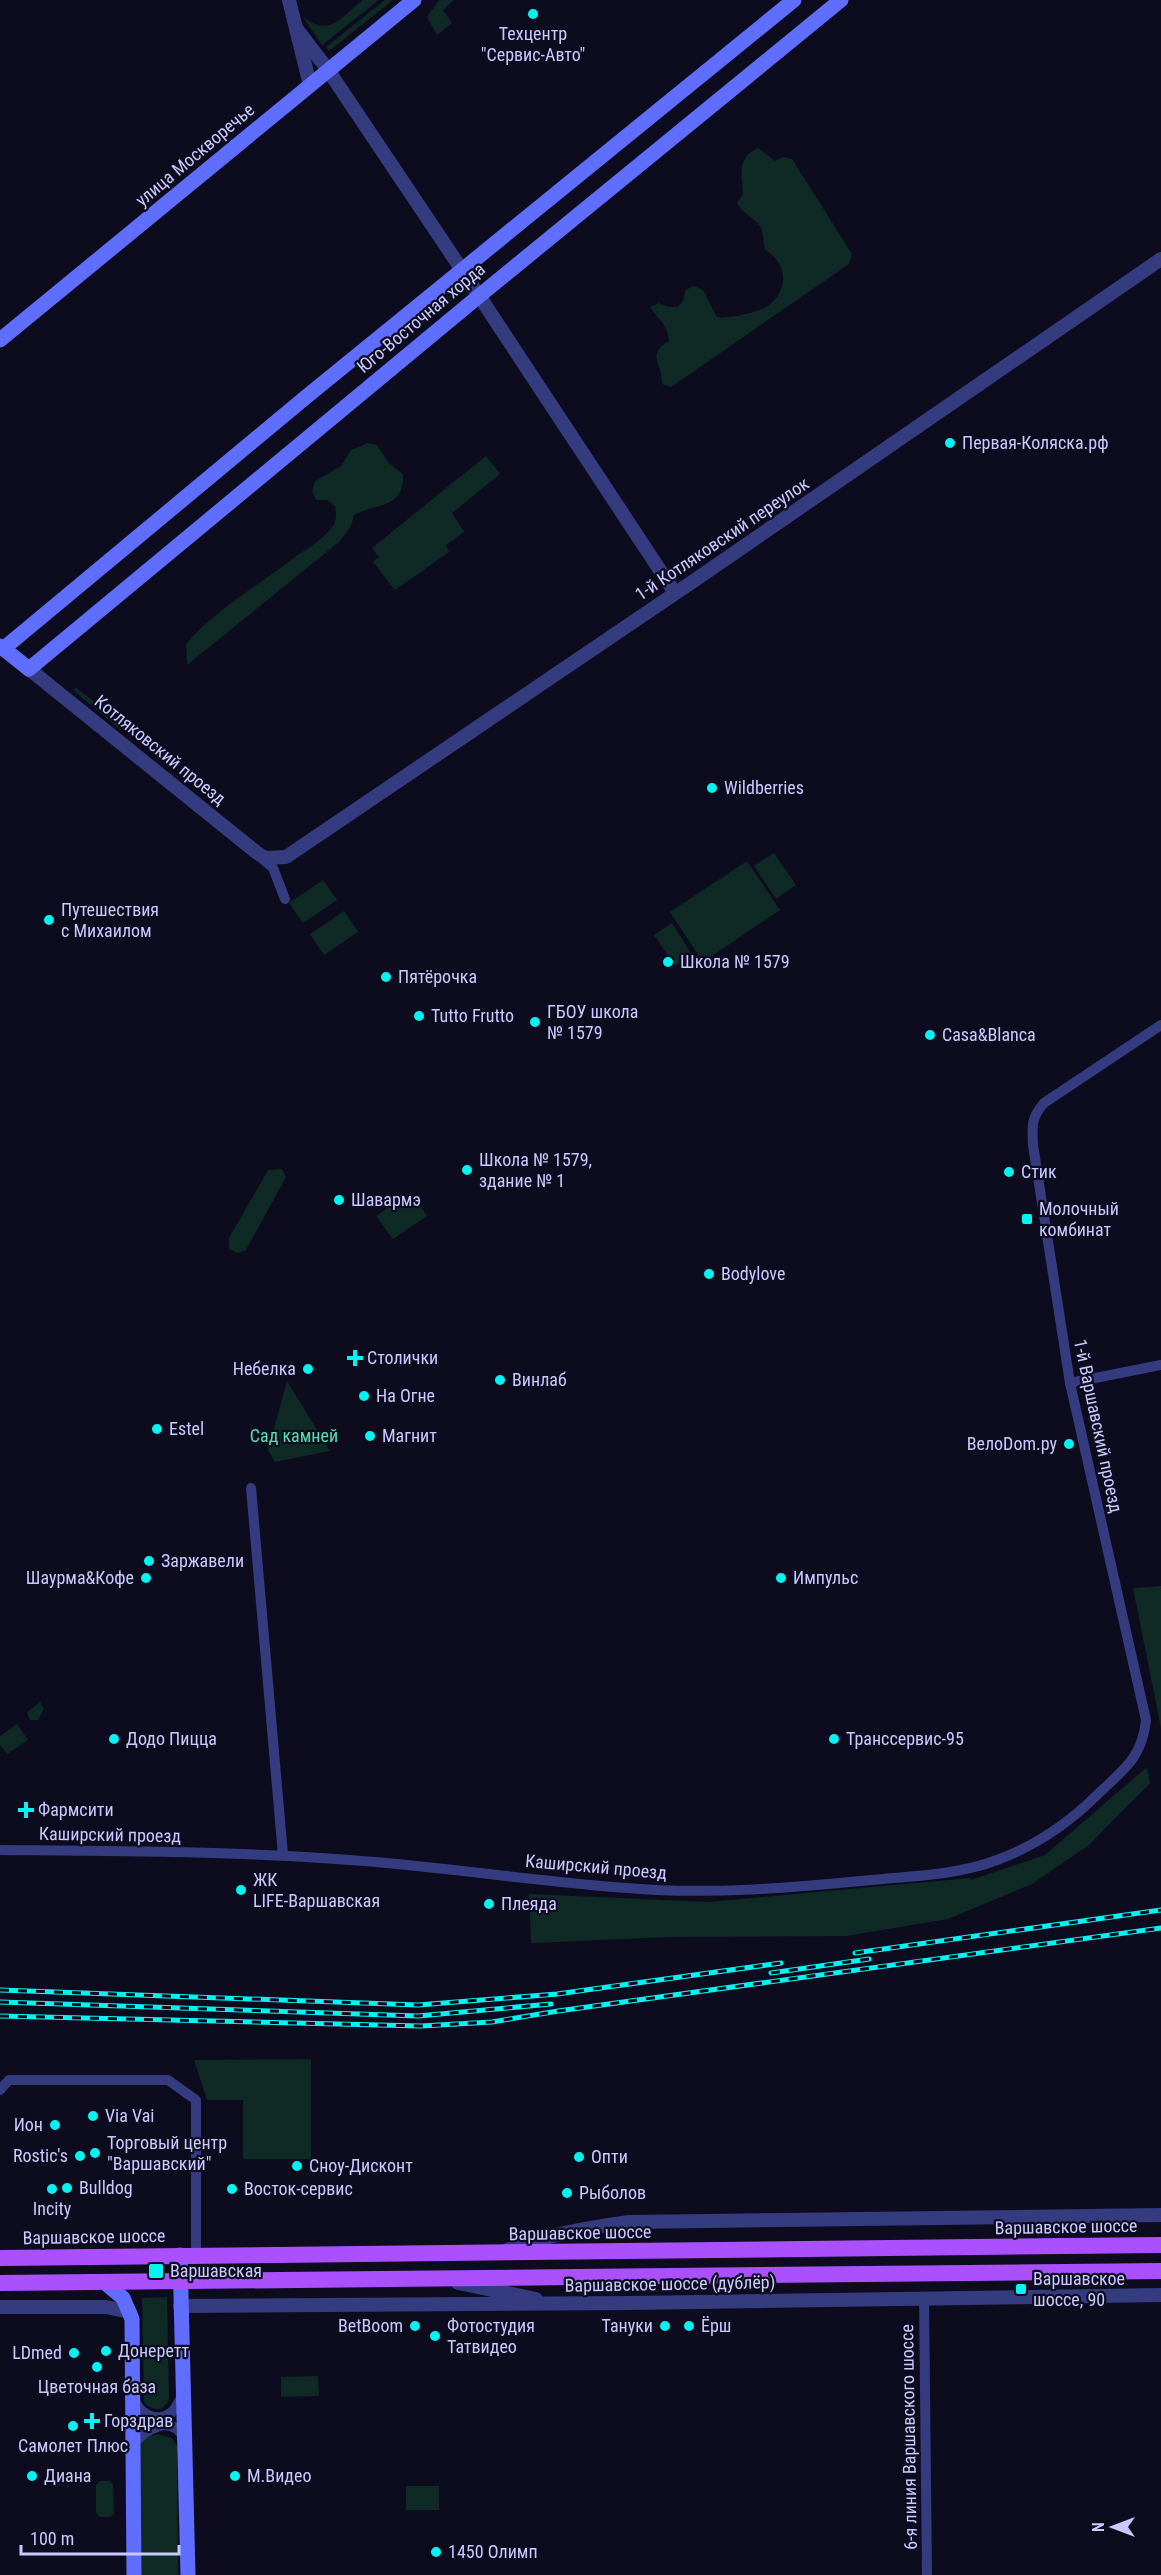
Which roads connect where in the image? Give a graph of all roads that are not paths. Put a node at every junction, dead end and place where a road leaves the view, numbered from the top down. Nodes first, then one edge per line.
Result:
1 (290, 0) edge
2 (414, 0) edge
3 (794, 0) edge
4 (841, 0) edge
5 (296, 28) junction
6 (328, 70) junction
7 (310, 85) junction
8 (1161, 259) edge
9 (462, 270) junction
10 (479, 296) junction
11 (0, 340) edge
12 (675, 593) junction
13 (2, 647) edge
14 (29, 669) junction
15 (256, 852) junction
16 (286, 857) junction
17 (278, 879) junction
18 (285, 899) dead end
19 (1161, 1025) edge
20 (1161, 1365) edge
21 (1070, 1383) junction
22 (251, 1488) dead end
23 (1144, 1742) joint
24 (0, 1850) edge
25 (283, 1855) junction
26 (0, 2090) edge
27 (1161, 2215) edge
28 (1161, 2245) edge
29 (496, 2253) junction
30 (188, 2255) junction
31 (0, 2258) edge
32 (1161, 2271) edge
33 (441, 2279) junction
34 (104, 2282) junction
35 (180, 2282) junction
36 (0, 2283) edge
37 (1161, 2295) edge
38 (924, 2298) junction
39 (563, 2304) junction
40 (180, 2306) junction
41 (0, 2307) edge
42 (130, 2312) junction
43 (184, 2392) junction
44 (133, 2394) junction
45 (186, 2445) junction
46 (132, 2446) junction
47 (134, 2575) edge
48 (188, 2575) edge
49 (927, 2575) edge

1 - 5 street
2 - 6 main road, улица Москворечье
3 - 9 main road, Юго-Восточная хорда
4 - 10 main road, Юго-Восточная хорда
5 - 6 street
5 - 7 street
6 - 7 main road, улица Москворечье
6 - 9 street
7 - 11 main road, улица Москворечье
8 - 12 street, 1-й Котляковский переулок
9 - 10 street
9 - 13 main road, Юго-Восточная хорда
10 - 12 street
10 - 14 main road, Юго-Восточная хорда
12 - 16 street, 1-й Котляковский переулок
13 - 14 main road, Котляковский проезд
14 - 15 street, Котляковский проезд
15 - 16 street, Котляковский проезд
15 - 17 street
16 - 17 street
17 - 18 street
19 - 21 street, 1-й Варшавский проезд
20 - 21 street
21 - 23 street, 1-й Варшавский проезд
22 - 25 street
23 - 25 street, Каширский проезд
24 - 25 street, Каширский проезд
26 - 30 street
27 - 29 street
28 - 29 main road, Варшавское шоссе
29 - 30 main road, Варшавское шоссе
30 - 31 main road, Варшавское шоссе
30 - 35 main road
32 - 33 main road
33 - 35 main road
33 - 39 street
34 - 35 main road
34 - 36 main road
34 - 42 main road
35 - 40 main road
37 - 38 street, Варшавское шоссе (дублёр)
38 - 39 street, Варшавское шоссе (дублёр)
38 - 49 street, 6-я линия Варшавского шоссе
39 - 40 street, Варшавское шоссе (дублёр)
40 - 43 main road
41 - 42 street
42 - 44 main road
43 - 44 street
43 - 45 main road
44 - 46 main road
45 - 46 street
45 - 48 main road
46 - 47 main road

